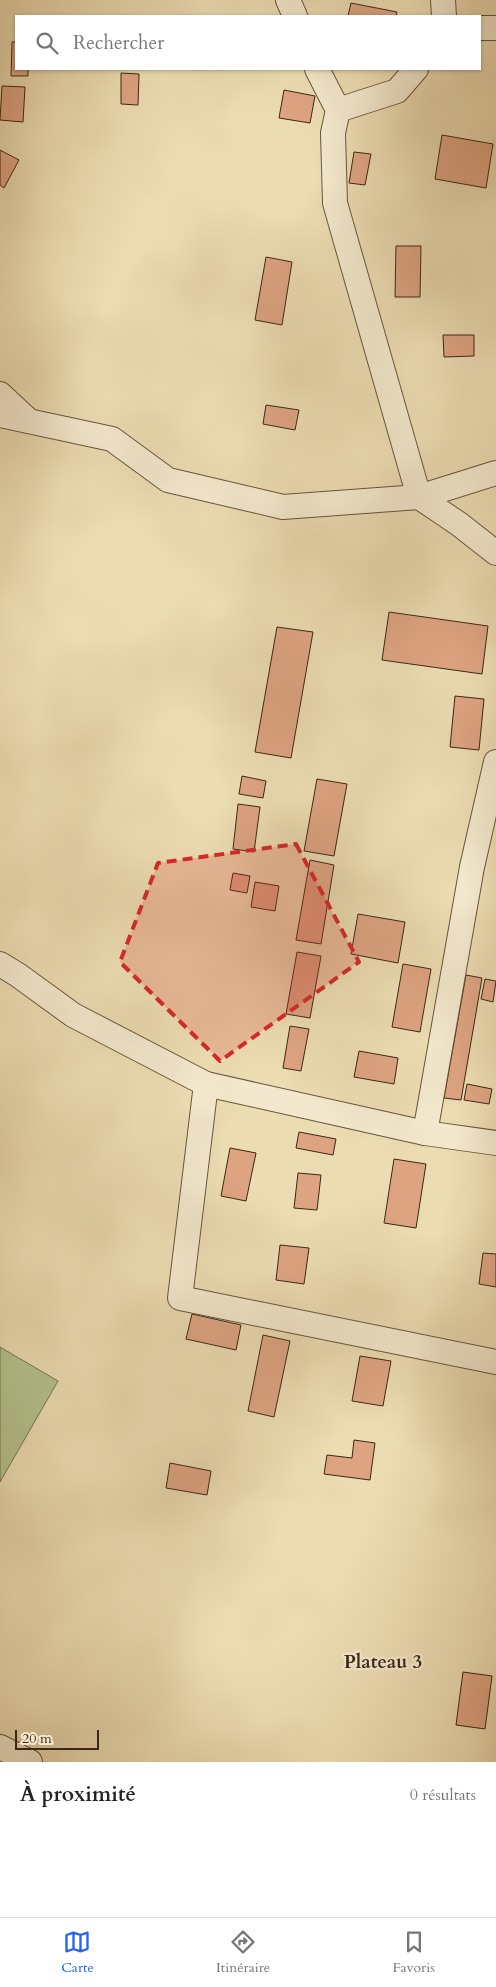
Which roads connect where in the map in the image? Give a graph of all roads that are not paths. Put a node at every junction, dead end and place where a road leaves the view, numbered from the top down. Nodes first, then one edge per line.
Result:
1 (288, 0) edge
2 (443, 0) edge
3 (295, 15) edge
4 (444, 15) edge
5 (481, 28) edge
6 (496, 28) edge
7 (318, 70) edge
8 (415, 70) edge
9 (338, 110) junction
10 (0, 394) edge
11 (0, 415) edge
12 (30, 422) junction
13 (496, 473) edge
14 (419, 497) junction
15 (496, 553) edge
16 (496, 762) edge
17 (0, 964) edge
18 (206, 1084) junction
19 (424, 1134) junction
20 (496, 1143) edge
21 (496, 1362) edge
22 (0, 1747) edge
23 (30, 1762) edge

1 - 3 street
2 - 4 street
5 - 6 street
7 - 9 street
8 - 9 street
9 - 14 street
10 - 12 street
11 - 12 street
12 - 14 street
13 - 14 street
14 - 15 street
16 - 19 street
17 - 18 street
18 - 19 street
18 - 21 street
19 - 20 street
22 - 23 street

